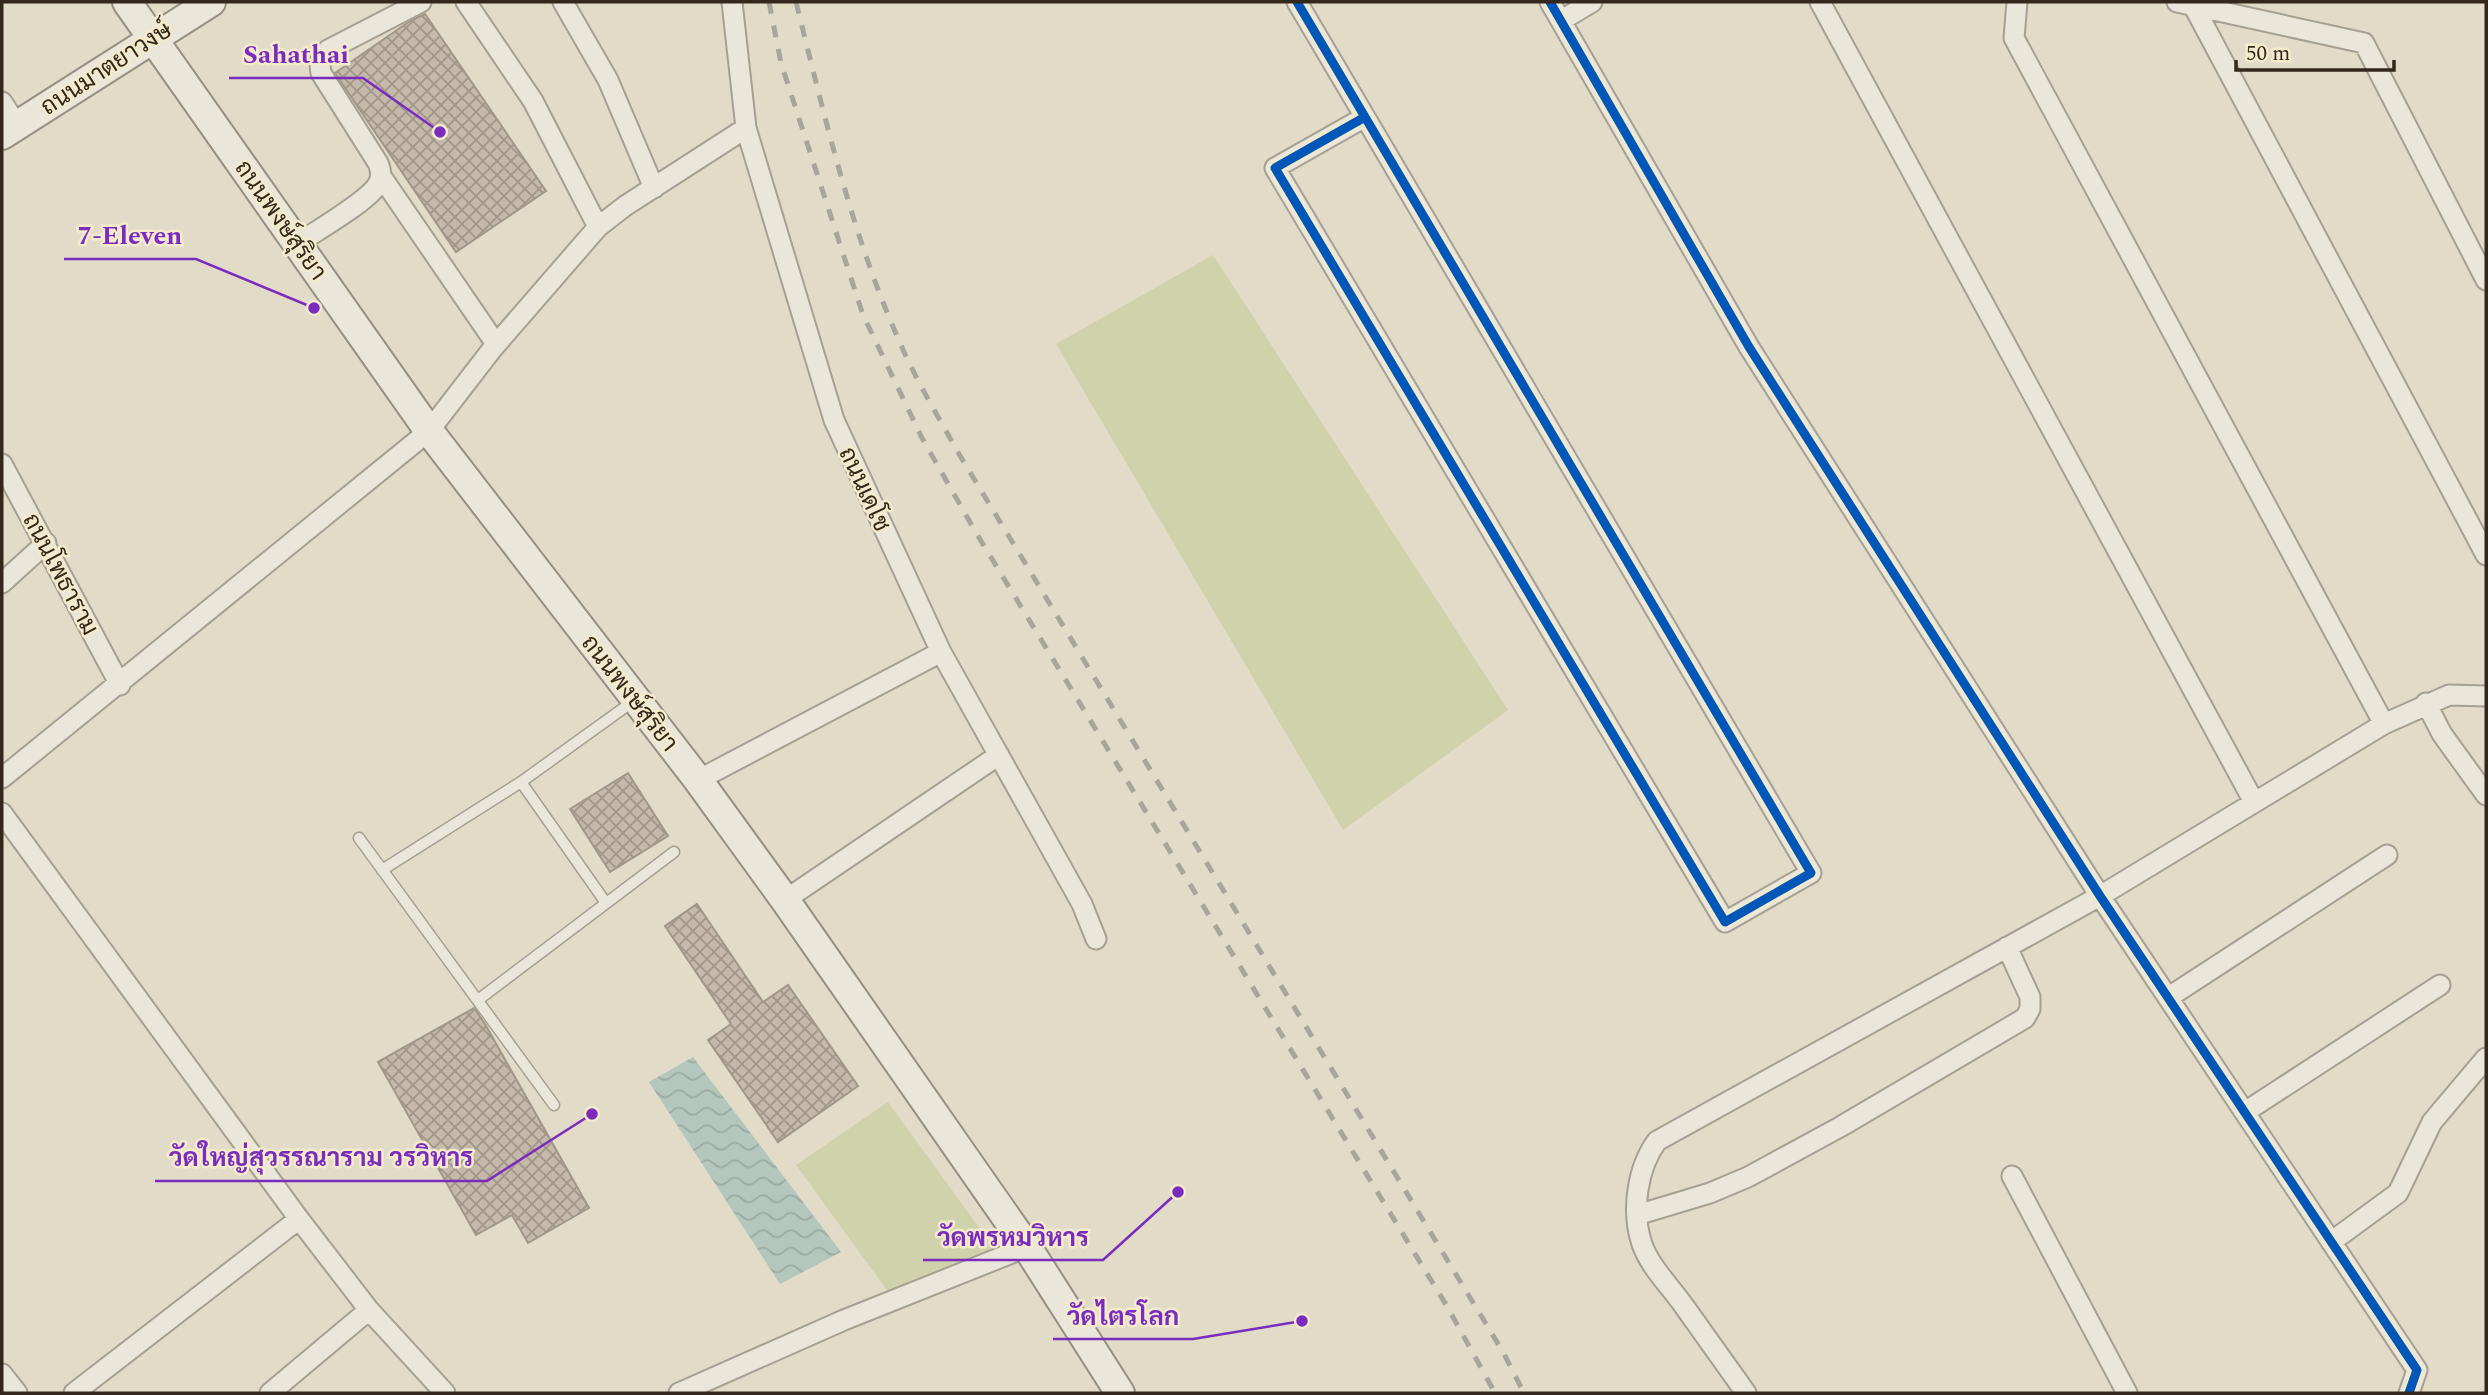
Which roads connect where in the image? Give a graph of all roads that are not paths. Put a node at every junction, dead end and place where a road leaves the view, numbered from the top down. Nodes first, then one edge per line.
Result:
1 (127, 2) edge
2 (211, 2) edge
3 (421, 2) edge
4 (466, 2) edge
5 (563, 2) edge
6 (732, 2) edge
7 (1297, 2) edge
8 (1550, 2) edge
9 (1592, 2) edge
10 (1820, 2) edge
11 (2017, 2) edge
12 (2185, 3) edge
13 (1562, 20) junction
14 (152, 38) junction
15 (1365, 117) junction
16 (7, 121) edge
17 (746, 128) junction
18 (381, 176) junction
19 (654, 188) junction
20 (598, 227) junction
21 (297, 244) junction
22 (2486, 280) edge
23 (496, 344) junction
24 (429, 431) junction
25 (2, 464) edge
26 (46, 543) junction
27 (2486, 555) edge
28 (2, 583) edge
29 (941, 652) junction
30 (120, 685) junction
31 (2486, 696) edge
32 (635, 700) junction
33 (2426, 703) junction
34 (2384, 724) junction
35 (999, 755) junction
36 (2, 778) edge
37 (698, 780) junction
38 (521, 782) junction
39 (2486, 795) edge
40 (2254, 802) junction
41 (2, 813) edge
42 (359, 838) dead end
43 (674, 852) dead end
44 (2387, 855) dead end
45 (382, 870) junction
46 (2100, 895) junction
47 (785, 900) junction
48 (606, 903) junction
49 (1096, 939) dead end
50 (2007, 947) junction
51 (2440, 985) dead end
52 (2169, 997) junction
53 (478, 1000) junction
54 (2486, 1058) edge
55 (554, 1105) dead end
56 (2245, 1112) junction
57 (2012, 1176) dead end
58 (1637, 1215) junction
59 (299, 1219) junction
60 (2331, 1241) junction
61 (1027, 1247) junction
62 (369, 1310) junction
63 (2, 1374) edge
64 (18, 1393) edge
65 (74, 1393) edge
66 (270, 1393) edge
67 (445, 1393) edge
68 (679, 1393) edge
69 (1120, 1393) edge
70 (1746, 1393) edge
71 (2127, 1393) edge
72 (2409, 1393) edge

1 - 14 main road, ถนนพงษ์สุริยา
2 - 14 main road, ถนนมาตยาวงษ์
3 - 18 street
4 - 20 street
5 - 19 street
6 - 17 street, ถนนเดโช
7 - 15 street
8 - 13 street
9 - 13 street
10 - 40 street
11 - 34 street
12 - 22 street
12 - 27 street
13 - 46 street
14 - 16 main road, ถนนมาตยาวงษ์
14 - 21 main road, ถนนพงษ์สุริยา
15 - 15 street
17 - 19 street
17 - 29 street, ถนนเดโช
18 - 21 street
18 - 23 street
19 - 20 street
20 - 23 street
21 - 24 main road, ถนนพงษ์สุริยา
23 - 24 street
24 - 30 street
24 - 32 main road, ถนนพงษ์สุริยา
25 - 26 street, ถนนโพธาราม
26 - 28 street
26 - 30 street, ถนนโพธาราม
29 - 35 street, ถนนเดโช
29 - 37 street
30 - 36 street
31 - 33 street
32 - 37 main road, ถนนพงษ์สุริยา
32 - 38 lane
33 - 34 street
33 - 39 street
34 - 40 street
35 - 47 street
35 - 49 street, ถนนเดโช
37 - 47 main road, ถนนพงษ์สุริยา
38 - 45 lane
38 - 48 lane
40 - 46 street
41 - 59 street
42 - 45 lane
43 - 48 lane
44 - 52 street
45 - 53 lane
46 - 50 street
46 - 52 street
47 - 61 main road, ถนนพงษ์สุริยา
48 - 53 lane
50 - 58 street
50 - 58 street
51 - 56 street
52 - 56 street
53 - 55 lane
54 - 60 street
56 - 60 street
57 - 71 street
58 - 70 street
59 - 62 street
59 - 65 street
60 - 72 street
61 - 68 street
61 - 69 main road, ถนนพงษ์สุริยา
62 - 66 street
62 - 67 street
63 - 64 street

